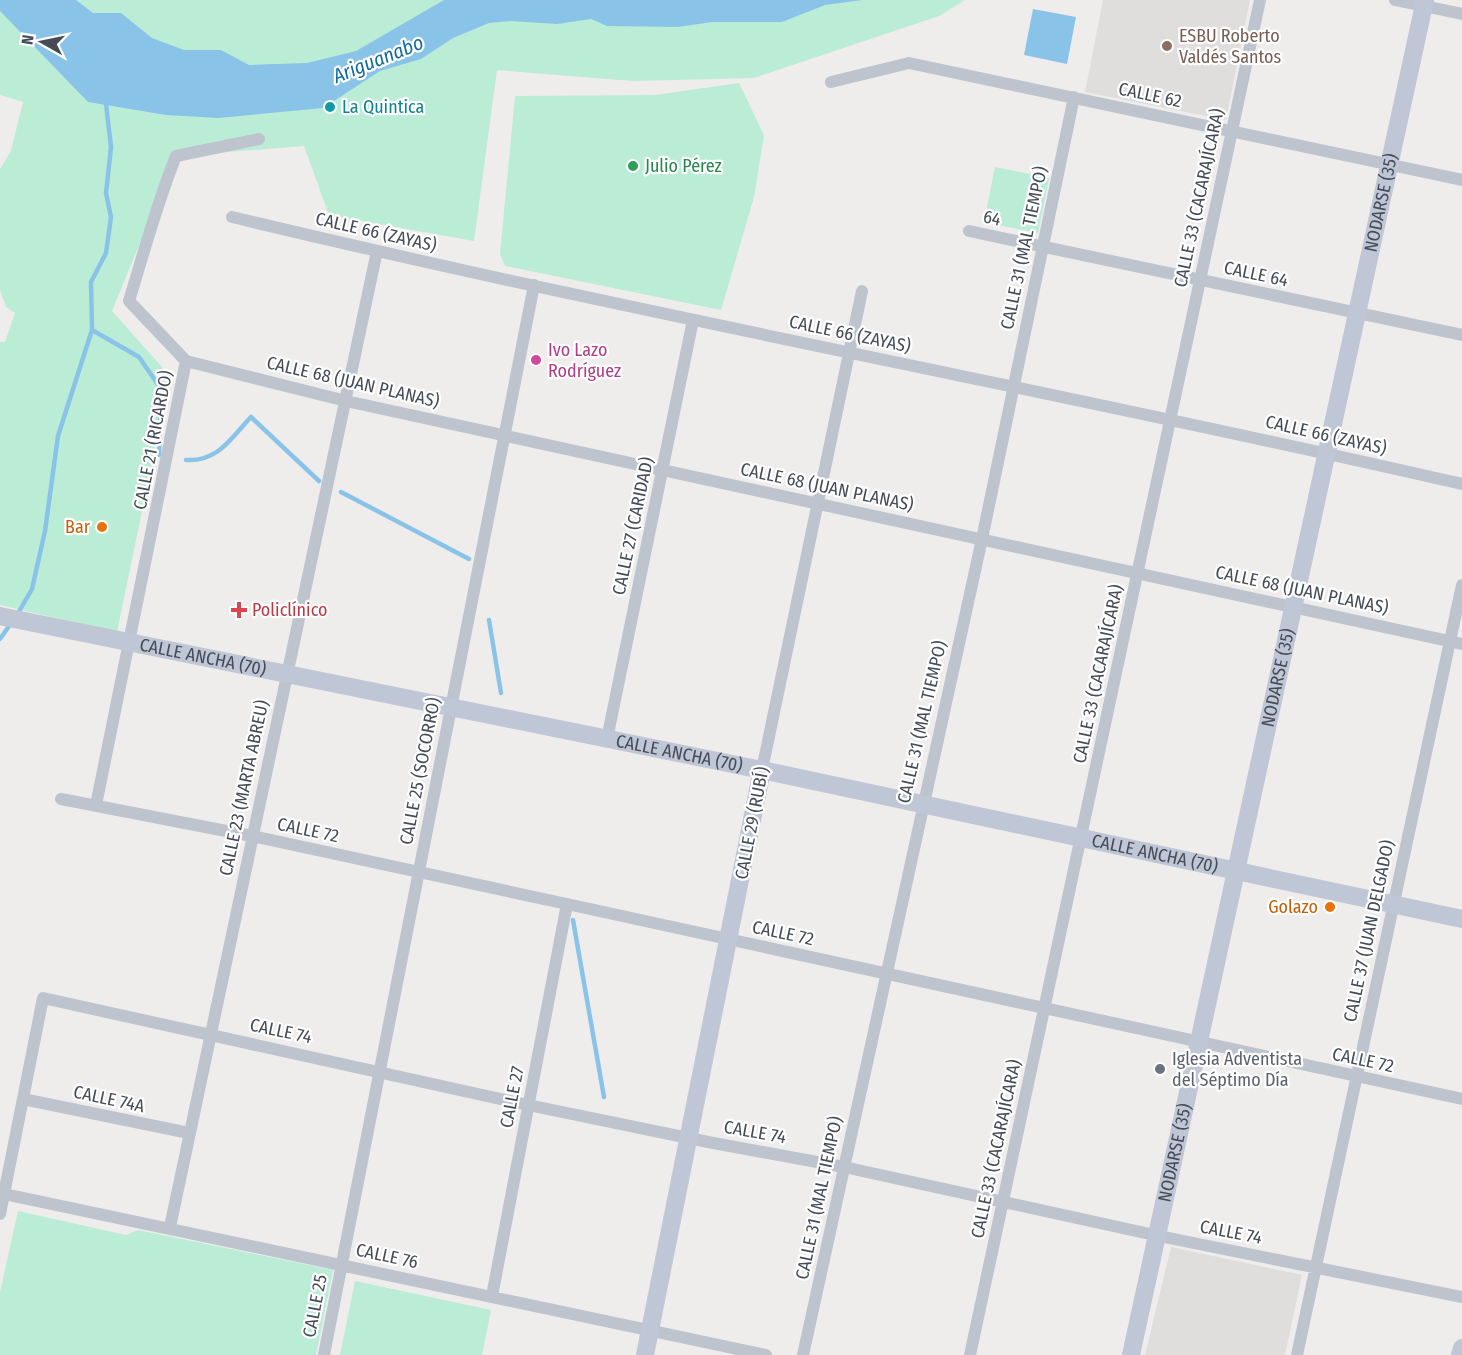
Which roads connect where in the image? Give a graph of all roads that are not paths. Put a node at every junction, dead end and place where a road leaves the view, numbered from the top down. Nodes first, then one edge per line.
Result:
1 (1260, 0) edge
2 (1395, 0) edge
3 (1424, 3) edge
4 (1462, 14) edge
5 (831, 81) dead end
6 (1074, 97) junction
7 (1232, 131) junction
8 (259, 139) dead end
9 (1389, 165) junction
10 (1462, 180) edge
11 (232, 216) dead end
12 (969, 231) dead end
13 (1042, 247) junction
14 (377, 252) junction
15 (1200, 280) junction
16 (534, 285) junction
17 (862, 291) dead end
18 (1356, 313) junction
19 (693, 320) junction
20 (1462, 335) edge
21 (850, 352) junction
22 (186, 361) junction
23 (1014, 386) junction
24 (345, 400) junction
25 (1171, 418) junction
26 (504, 435) junction
27 (1325, 453) junction
28 (662, 470) junction
29 (1462, 484) edge
30 (818, 504) junction
31 (982, 539) junction
32 (1138, 573) junction
33 (1462, 585) edge
34 (1293, 607) junction
35 (0, 616) edge
36 (1456, 642) edge
37 (130, 643) junction
38 (287, 675) junction
39 (451, 708) junction
40 (607, 739) junction
41 (762, 770) junction
42 (61, 799) dead end
43 (96, 804) junction
44 (922, 804) junction
45 (252, 836) junction
46 (1081, 838) junction
47 (1238, 871) junction
48 (419, 873) junction
49 (567, 904) junction
50 (1394, 905) junction
51 (1462, 920) edge
52 (728, 939) junction
53 (886, 974) junction
54 (1045, 1008) junction
55 (210, 1034) junction
56 (1201, 1042) junction
57 (380, 1071) junction
58 (1356, 1077) junction
59 (23, 1099) junction
60 (1462, 1099) edge
61 (528, 1105) junction
62 (189, 1133) junction
63 (689, 1138) junction
64 (844, 1167) junction
65 (2, 1193) edge
66 (1003, 1201) junction
67 (0, 1214) edge
68 (170, 1227) junction
69 (1159, 1236) junction
70 (342, 1264) junction
71 (1316, 1268) junction
72 (492, 1296) junction
73 (1462, 1297) edge
74 (650, 1330) junction
75 (1462, 1348) edge
76 (324, 1355) edge
77 (645, 1355) edge
78 (766, 1355) edge
79 (803, 1355) edge
80 (970, 1355) edge
81 (1131, 1355) edge
82 (1297, 1355) edge
83 (1460, 1355) edge

1 - 7 street, CALLE 33 (CACARAJÍCARA)
2 - 3 street
3 - 4 street
3 - 9 main road, NODARSE (35)
5 - 6 street, CALLE 62
6 - 7 street, CALLE 62
6 - 13 street, CALLE 31 (MAL TIEMPO)
7 - 9 street, CALLE 62
7 - 15 street, CALLE 33 (CACARAJÍCARA)
8 - 22 street, CALLE 21 (RICARDO)
9 - 10 street, CALLE 62
9 - 18 main road, NODARSE (35)
11 - 14 street, CALLE 66 (ZAYAS)
12 - 13 street, 64
13 - 15 street, CALLE 64
13 - 23 street, CALLE 31 (MAL TIEMPO)
14 - 16 street, CALLE 66 (ZAYAS)
14 - 24 street, CALLE 23 (MARTA ABREU)
15 - 18 street, CALLE 64
15 - 25 street, CALLE 33 (CACARAJÍCARA)
16 - 19 street, CALLE 66 (ZAYAS)
16 - 26 street, CALLE 25 (SOCORRO)
17 - 21 street, CALLE 29 (RUBÍ)
18 - 20 street, CALLE 64
18 - 27 main road, NODARSE (35)
19 - 21 street, CALLE 66 (ZAYAS)
19 - 28 street, CALLE 27 (CARIDAD)
21 - 23 street, CALLE 66 (ZAYAS)
21 - 30 street, CALLE 29 (RUBÍ)
22 - 24 street, CALLE 68 (JUAN PLANAS)
22 - 37 street, CALLE 21 (RICARDO)
23 - 25 street, CALLE 66 (ZAYAS)
23 - 31 street, CALLE 31 (MAL TIEMPO)
24 - 26 street, CALLE 68 (JUAN PLANAS)
24 - 38 street, CALLE 23 (MARTA ABREU)
25 - 27 street, CALLE 66 (ZAYAS)
25 - 32 street, CALLE 33 (CACARAJÍCARA)
26 - 28 street, CALLE 68 (JUAN PLANAS)
26 - 39 street, CALLE 25 (SOCORRO)
27 - 29 street, CALLE 66 (ZAYAS)
27 - 34 main road, NODARSE (35)
28 - 30 street, CALLE 68 (JUAN PLANAS)
28 - 40 street, CALLE 27 (CARIDAD)
30 - 31 street, CALLE 68 (JUAN PLANAS)
30 - 41 street, CALLE 29 (RUBÍ)
31 - 32 street, CALLE 68 (JUAN PLANAS)
31 - 44 street, CALLE 31 (MAL TIEMPO)
32 - 34 street, CALLE 68 (JUAN PLANAS)
32 - 46 street, CALLE 33 (CACARAJÍCARA)
33 - 36 street, CALLE 37 (JUAN DELGADO)
34 - 36 street, CALLE 68 (JUAN PLANAS)
34 - 47 main road, NODARSE (35)
35 - 37 main road, CALLE ANCHA (70)
36 - 50 street, CALLE 37 (JUAN DELGADO)
37 - 38 main road, CALLE ANCHA (70)
37 - 43 street, CALLE 21 (RICARDO)
38 - 39 main road, CALLE ANCHA (70)
38 - 45 street, CALLE 23 (MARTA ABREU)
39 - 40 main road, CALLE ANCHA (70)
39 - 48 street, CALLE 25 (SOCORRO)
40 - 41 main road, CALLE ANCHA (70)
41 - 44 main road, CALLE ANCHA (70)
41 - 52 main road, CALLE 29 (RUBÍ)
42 - 43 street, CALLE 72
43 - 45 street, CALLE 72
44 - 46 main road, CALLE ANCHA (70)
44 - 53 street, CALLE 31 (MAL TIEMPO)
45 - 48 street, CALLE 72
45 - 55 street, CALLE 23 (MARTA ABREU)
46 - 47 main road, CALLE ANCHA (70)
46 - 54 street, CALLE 33 (CACARAJÍCARA)
47 - 50 main road, CALLE ANCHA (70)
47 - 56 main road, NODARSE (35)
48 - 49 street, CALLE 72
48 - 57 street, CALLE 25 (SOCORRO)
49 - 52 street, CALLE 72
49 - 61 street, CALLE 27
50 - 51 main road, CALLE ANCHA (70)
50 - 58 street, CALLE 37 (JUAN DELGADO)
52 - 53 street, CALLE 72
52 - 63 main road, CALLE 29 (RUBÍ)
53 - 54 street, CALLE 72
53 - 64 street, CALLE 31 (MAL TIEMPO)
54 - 56 street, CALLE 72
54 - 66 street, CALLE 33 (CACARAJÍCARA)
55 - 57 street, CALLE 74
55 - 59 street, CALLE 74
55 - 62 street, CALLE 23 (MARTA ABREU)
56 - 58 street, CALLE 72
56 - 69 main road, NODARSE (35)
57 - 61 street, CALLE 74
57 - 70 street, CALLE 25 (SOCORRO)
58 - 60 street, CALLE 72
58 - 71 street, CALLE 37 (JUAN DELGADO)
59 - 62 street, CALLE 74A
59 - 65 street
61 - 63 street, CALLE 74
61 - 72 street, CALLE 27
62 - 68 street, CALLE 23 (MARTA ABREU)
63 - 64 street, CALLE 74
63 - 74 main road, CALLE 29 (RUBÍ)
64 - 66 street, CALLE 74
64 - 79 street, CALLE 31 (MAL TIEMPO)
65 - 67 street
65 - 68 street, CALLE 76
66 - 69 street, CALLE 74
66 - 80 street, CALLE 33 (CACARAJÍCARA)
68 - 70 street, CALLE 76
69 - 71 street, CALLE 74
69 - 81 main road, NODARSE (35)
70 - 72 street, CALLE 76
70 - 76 street, CALLE 25
71 - 73 street, CALLE 74
71 - 82 street, CALLE 37 (JUAN DELGADO)
72 - 74 street, CALLE 76
74 - 77 main road, CALLE 29 (RUBÍ)
74 - 78 street, CALLE 76
75 - 83 main road

